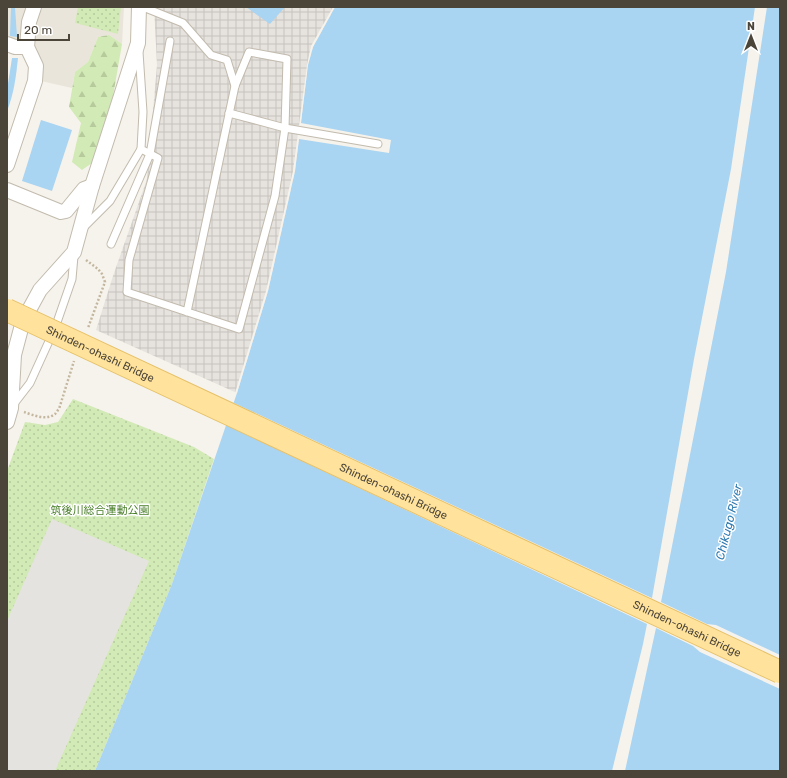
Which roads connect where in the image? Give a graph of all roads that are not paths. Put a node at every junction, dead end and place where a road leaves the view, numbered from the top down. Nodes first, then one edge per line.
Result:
1 (34, 7) edge
2 (139, 7) edge
3 (143, 7) edge
4 (170, 41) dead end
5 (138, 43) junction
6 (7, 44) edge
7 (27, 47) junction
8 (234, 86) junction
9 (229, 113) junction
10 (285, 128) junction
11 (378, 144) dead end
12 (141, 149) junction
13 (150, 154) junction
14 (7, 165) edge
15 (92, 186) junction
16 (7, 190) edge
17 (79, 232) junction
18 (111, 244) dead end
19 (74, 252) junction
20 (7, 310) edge
21 (187, 312) junction
22 (11, 408) junction
23 (7, 422) edge
24 (780, 672) edge

1 - 7 street
2 - 5 street
3 - 8 lane
4 - 13 lane
5 - 12 lane
5 - 15 street
6 - 7 street
7 - 14 street
8 - 9 lane
8 - 10 lane
9 - 10 lane
9 - 21 lane
10 - 11 lane
10 - 21 lane
12 - 13 lane
12 - 17 lane
13 - 18 lane
13 - 21 lane
15 - 16 street
15 - 17 street
17 - 19 street
19 - 22 lane
19 - 22 street
20 - 24 main road, Shinden-ohashi Bridge, bridge
22 - 23 street

